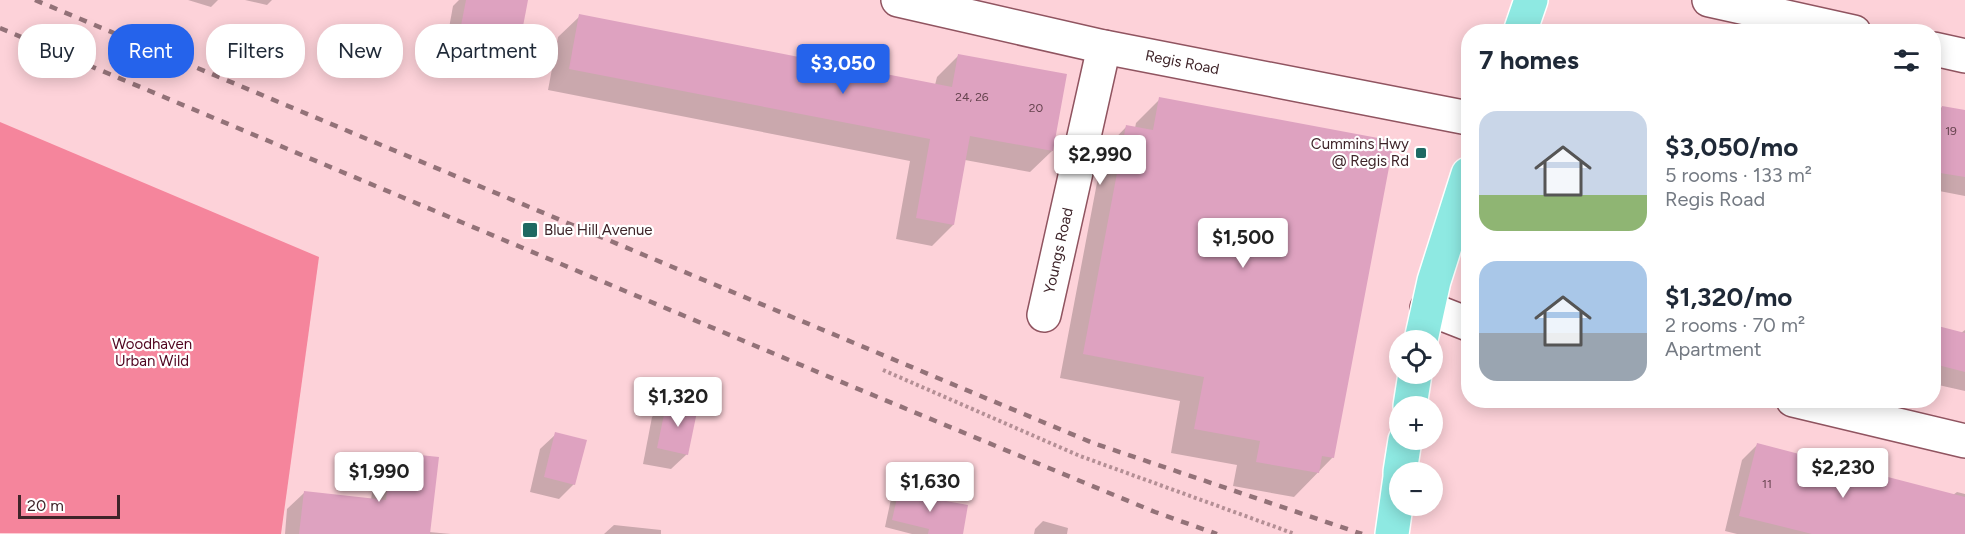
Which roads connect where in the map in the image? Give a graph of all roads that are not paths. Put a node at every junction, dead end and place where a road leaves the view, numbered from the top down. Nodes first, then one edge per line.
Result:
1 (898, 0) edge
2 (1532, 0) edge
3 (1709, 0) edge
4 (1523, 24) edge
5 (1818, 24) edge
6 (1104, 47) junction
7 (1941, 51) edge
8 (1965, 56) edge
9 (1461, 117) edge
10 (1461, 196) edge
11 (1428, 308) junction
12 (1044, 315) dead end
13 (1461, 321) edge
14 (1423, 330) edge
15 (1827, 408) edge
16 (1965, 441) edge

1 - 6 street, Regis Road
2 - 4 main road
3 - 5 street
6 - 9 street, Regis Road
6 - 12 street, Youngs Road
7 - 8 street
10 - 11 main road
11 - 13 street
11 - 14 main road
15 - 16 street

